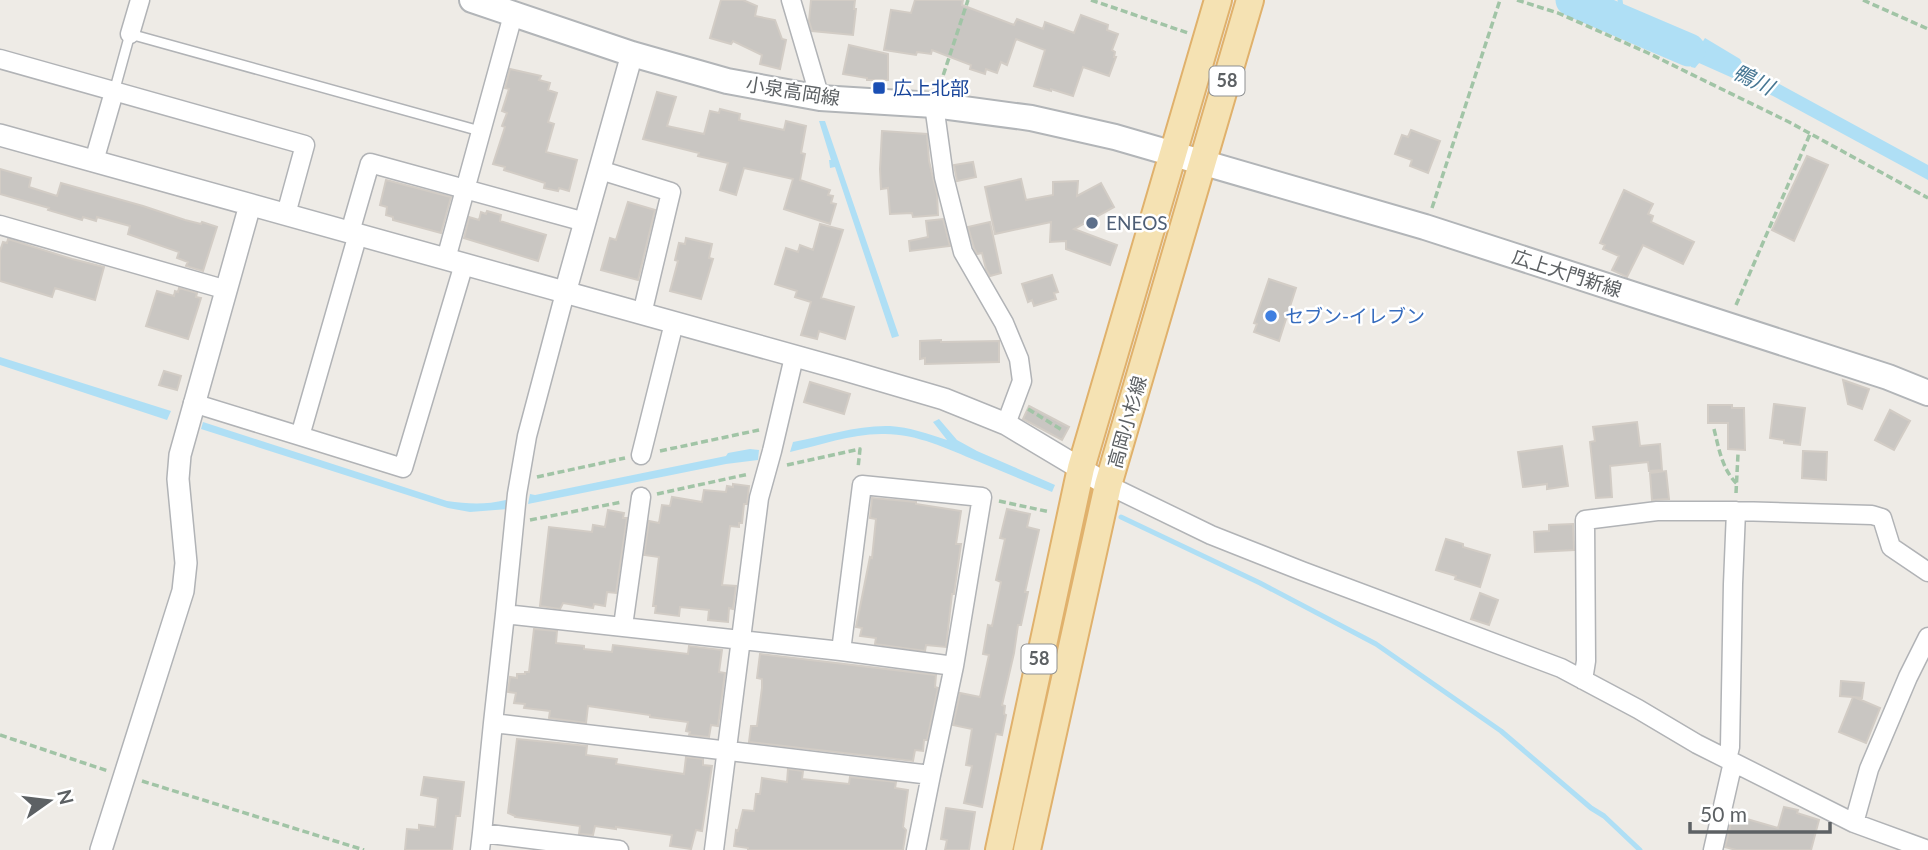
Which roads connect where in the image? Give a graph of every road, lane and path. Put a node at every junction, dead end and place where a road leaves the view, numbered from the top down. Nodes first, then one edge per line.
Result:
1 (140, 0) edge
2 (472, 0) edge
3 (791, 0) edge
4 (968, 0) edge
5 (1091, 0) edge
6 (1217, 0) edge
7 (1250, 0) edge
8 (1500, 0) edge
9 (1517, 0) edge
10 (1863, 0) edge
11 (513, 15) junction
12 (1928, 29) edge
13 (130, 34) junction
14 (1206, 39) junction
15 (632, 54) junction
16 (0, 59) edge
17 (114, 92) junction
18 (820, 98) junction
19 (934, 105) junction
20 (480, 131) junction
21 (1810, 134) junction
22 (0, 135) edge
23 (1173, 153) junction
24 (94, 162) junction
25 (1204, 162) junction
26 (600, 170) junction
27 (465, 189) junction
28 (1928, 198) edge
29 (250, 205) junction
30 (286, 214) junction
31 (585, 222) junction
32 (0, 225) edge
33 (1425, 227) junction
34 (354, 233) junction
35 (455, 262) junction
36 (226, 290) junction
37 (565, 293) junction
38 (642, 314) junction
39 (674, 323) junction
40 (1727, 325) junction
41 (794, 357) junction
42 (1928, 393) edge
43 (193, 403) junction
44 (1026, 408) dead end
45 (1006, 424) junction
46 (1714, 429) dead end
47 (1062, 430) dead end
48 (300, 436) junction
49 (1738, 454) dead end
50 (640, 455) dead end
51 (1081, 468) junction
52 (1737, 484) junction
53 (1108, 485) junction
54 (642, 497) dead end
55 (982, 498) junction
56 (1736, 511) junction
57 (1058, 513) dead end
58 (1928, 572) edge
59 (505, 614) junction
60 (623, 626) junction
61 (1928, 637) edge
62 (742, 640) junction
63 (841, 651) junction
64 (954, 666) junction
65 (1583, 680) junction
66 (493, 723) junction
67 (0, 735) edge
68 (726, 750) junction
69 (1730, 761) junction
70 (931, 775) junction
71 (124, 776) junction
72 (1854, 823) junction
73 (481, 841) edge
74 (101, 850) edge
75 (364, 850) edge
76 (619, 850) edge
77 (714, 850) edge
78 (916, 850) edge
79 (999, 850) edge
80 (1027, 850) edge
81 (1713, 850) edge
82 (1928, 850) edge

1 - 13 street
2 - 11 main road, 小泉高岡線
3 - 18 street
4 - 19 path
5 - 14 path
6 - 14 main road, 高岡小杉線 / 58
7 - 25 main road, 高岡小杉線 / 58
8 - 33 path
9 - 21 path
10 - 12 path
11 - 15 main road, 小泉高岡線
11 - 20 street
13 - 17 lane
13 - 20 lane
14 - 23 main road, 高岡小杉線 / 58
15 - 18 main road, 小泉高岡線
15 - 26 street
16 - 17 street
17 - 24 street
17 - 30 street
18 - 19 main road, 小泉高岡線
19 - 23 main road, 小泉高岡線
19 - 45 street
20 - 27 street
21 - 28 path
21 - 40 path
22 - 24 street
23 - 25 main road, 小泉高岡線
23 - 51 main road, 高岡小杉線 / 58
24 - 29 street
25 - 33 main road, 広上大門新線
25 - 53 main road, 高岡小杉線 / 58
26 - 31 street
26 - 38 street
27 - 31 street
27 - 34 street
27 - 35 street
29 - 30 street
29 - 36 street
30 - 34 street
31 - 37 street
32 - 36 street
33 - 40 main road, 広上大門新線
34 - 35 street
34 - 48 street
35 - 37 street
35 - 48 street
36 - 43 street
37 - 38 street
37 - 59 street
38 - 39 street
39 - 41 street
39 - 50 street
40 - 42 main road, 広上大門新線
41 - 45 street
41 - 62 street
43 - 48 street
43 - 71 street
44 - 47 path
45 - 51 street
46 - 52 path
49 - 52 path
51 - 53 street
51 - 79 main road, 高岡小杉線 / 58
52 - 56 path
53 - 65 street
53 - 80 main road, 高岡小杉線 / 58
54 - 60 street
55 - 57 path
55 - 63 street
55 - 64 street
56 - 58 street
56 - 65 street
56 - 69 street
59 - 60 street
59 - 66 street
60 - 62 street
61 - 72 street
62 - 63 street
62 - 68 street
63 - 64 street
64 - 70 street
65 - 69 street
66 - 68 street
66 - 73 street
67 - 71 path
68 - 70 street
68 - 77 street
69 - 72 street
69 - 81 street
70 - 78 street
71 - 74 street
71 - 75 path
72 - 82 street
73 - 76 street

